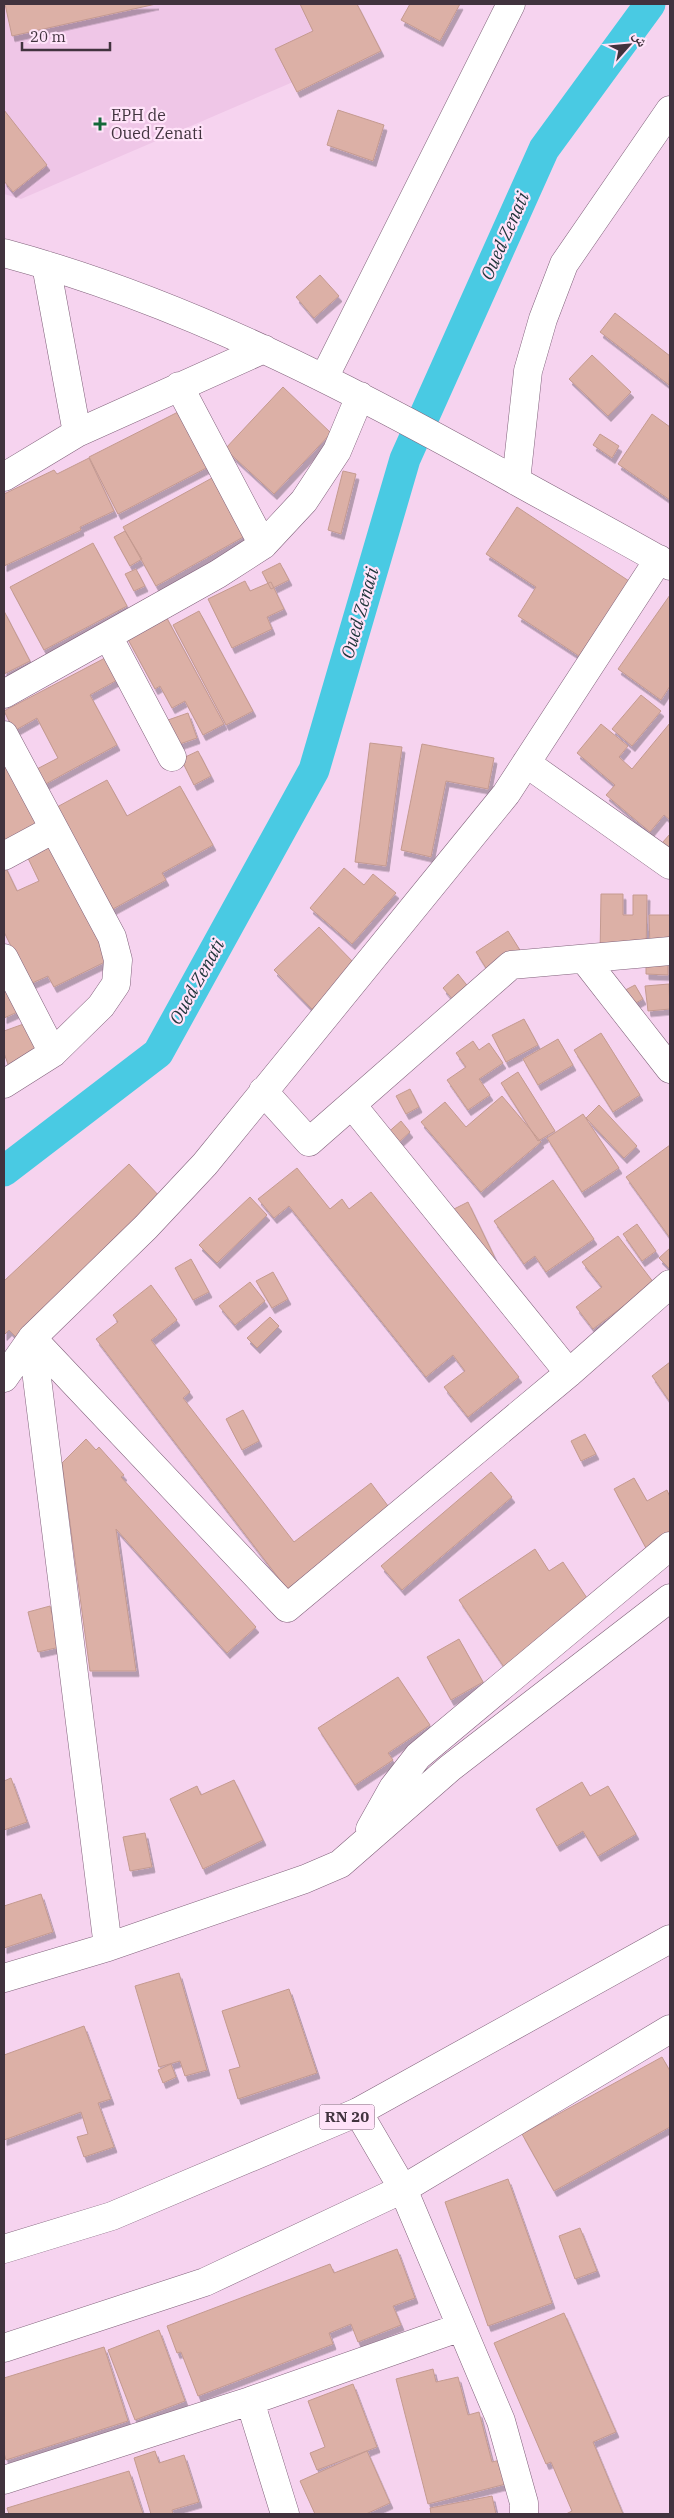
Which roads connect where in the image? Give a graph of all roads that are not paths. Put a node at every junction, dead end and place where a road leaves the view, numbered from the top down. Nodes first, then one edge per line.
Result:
1 (511, 4) edge
2 (669, 115) edge
3 (4, 253) edge
4 (46, 264) junction
5 (264, 349) junction
6 (324, 378) junction
7 (179, 386) junction
8 (368, 401) junction
9 (77, 433) junction
10 (4, 477) edge
11 (516, 480) junction
12 (263, 544) junction
13 (665, 563) edge
14 (108, 636) junction
15 (4, 694) edge
16 (4, 735) edge
17 (172, 757) dead end
18 (526, 763) junction
19 (54, 829) junction
20 (4, 856) edge
21 (670, 865) edge
22 (670, 951) edge
23 (4, 958) edge
24 (584, 959) junction
25 (53, 1053) junction
26 (670, 1068) edge
27 (4, 1084) edge
28 (263, 1091) junction
29 (352, 1105) junction
30 (670, 1284) edge
31 (32, 1338) junction
32 (569, 1373) junction
33 (4, 1378) edge
34 (670, 1546) edge
35 (670, 1598) edge
36 (361, 1845) junction
37 (670, 1939) edge
38 (108, 1947) junction
39 (4, 1978) edge
40 (670, 2029) edge
41 (358, 2112) junction
42 (403, 2188) junction
43 (4, 2249) edge
44 (462, 2327) junction
45 (4, 2348) edge
46 (250, 2401) junction
47 (4, 2480) edge
48 (285, 2514) edge
49 (524, 2514) edge

1 - 6 street
2 - 11 street
3 - 4 street
4 - 5 street
4 - 9 street
5 - 6 street
5 - 7 street
6 - 8 street
7 - 9 street
7 - 12 street
8 - 11 street
8 - 12 street
9 - 10 street
11 - 13 street
12 - 14 street
13 - 18 street
14 - 15 street
14 - 17 street
16 - 19 street
18 - 21 street
18 - 28 street
19 - 20 street
19 - 25 street
22 - 24 street
23 - 25 street
24 - 26 street
24 - 29 street
25 - 27 street
28 - 29 street
28 - 31 street
29 - 32 street
30 - 32 street
31 - 32 street
31 - 33 street
31 - 38 street
34 - 36 street
35 - 36 street
36 - 38 street
37 - 41 street, RN 20
38 - 39 street
40 - 42 street
41 - 42 street
41 - 43 street, RN 20
42 - 44 street
42 - 45 street
44 - 46 street
44 - 49 street
46 - 47 street
46 - 48 street

